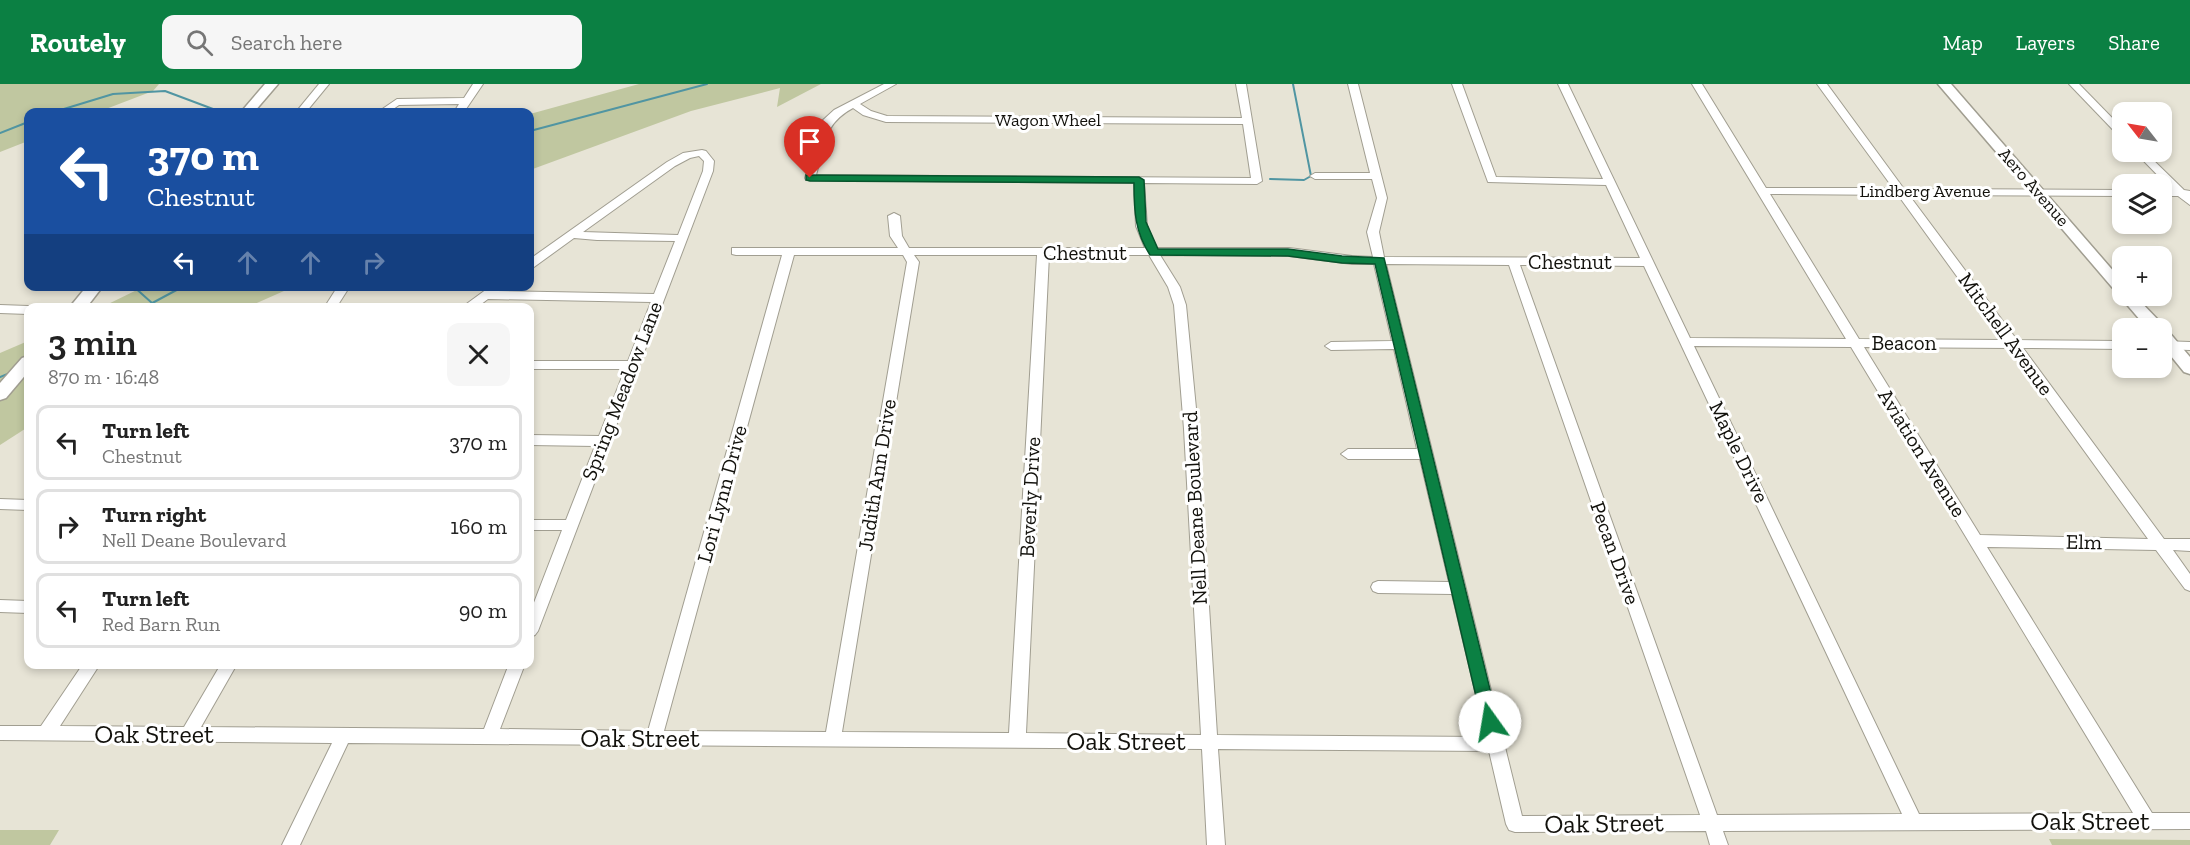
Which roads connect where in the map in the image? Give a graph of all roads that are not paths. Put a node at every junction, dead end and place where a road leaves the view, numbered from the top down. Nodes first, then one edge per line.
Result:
1 (272, 84) edge
2 (324, 84) edge
3 (478, 84) edge
4 (891, 84) edge
5 (1241, 84) edge
6 (1353, 84) edge
7 (1457, 84) edge
8 (1563, 84) edge
9 (1697, 84) edge
10 (1822, 84) edge
11 (1944, 84) edge
12 (2074, 84) edge
13 (467, 101) junction
14 (853, 104) junction
15 (251, 108) edge
16 (304, 108) edge
17 (389, 108) edge
18 (462, 108) edge
19 (1247, 121) junction
20 (2112, 124) edge
21 (2151, 162) edge
22 (1315, 176) dead end
23 (1376, 176) junction
24 (1139, 180) junction
25 (1610, 182) junction
26 (1764, 191) junction
27 (1901, 191) junction
28 (2038, 192) junction
29 (2112, 193) edge
30 (2186, 193) edge
31 (2190, 202) edge
32 (894, 216) dead end
33 (571, 234) junction
34 (680, 238) junction
35 (736, 251) dead end
36 (789, 251) junction
37 (908, 252) junction
38 (1043, 253) junction
39 (1154, 253) junction
40 (1380, 260) junction
41 (534, 261) edge
42 (1513, 261) junction
43 (1648, 262) junction
44 (2112, 278) edge
45 (92, 291) edge
46 (490, 291) edge
47 (485, 295) junction
48 (658, 298) junction
49 (81, 303) edge
50 (474, 303) edge
51 (2136, 306) edge
52 (0, 309) edge
53 (24, 310) edge
54 (2147, 318) edge
55 (1686, 342) junction
56 (1856, 342) junction
57 (2013, 343) junction
58 (2172, 343) edge
59 (1400, 345) junction
60 (2112, 345) edge
61 (1331, 346) dead end
62 (2190, 346) edge
63 (2172, 350) edge
64 (534, 365) edge
65 (632, 365) junction
66 (24, 367) edge
67 (2190, 368) edge
68 (0, 394) edge
69 (534, 440) edge
70 (602, 441) junction
71 (1348, 454) dead end
72 (1425, 454) junction
73 (0, 504) edge
74 (24, 505) edge
75 (534, 525) edge
76 (570, 525) junction
77 (1978, 541) junction
78 (2160, 543) junction
79 (2190, 545) edge
80 (2190, 585) edge
81 (1378, 587) dead end
82 (1458, 588) junction
83 (0, 606) edge
84 (24, 607) edge
85 (534, 618) edge
86 (89, 669) edge
87 (226, 669) edge
88 (515, 669) edge
89 (0, 732) edge
90 (46, 733) junction
91 (189, 734) junction
92 (344, 735) junction
93 (489, 736) junction
94 (654, 738) junction
95 (833, 739) junction
96 (1017, 741) junction
97 (1208, 742) junction
98 (1496, 744) junction
99 (1711, 821) junction
100 (1914, 821) junction
101 (2147, 821) junction
102 (2190, 822) edge
103 (291, 845) edge
104 (1216, 845) edge
105 (1719, 845) edge

1 - 15 street
2 - 16 street
3 - 13 street
4 - 14 street
5 - 19 street
6 - 23 street
7 - 25 street
8 - 25 street, Maple Drive
9 - 26 street, Aviation Avenue
10 - 27 street, Mitchell Avenue
11 - 28 street, Aero Avenue
12 - 20 street
13 - 17 street
13 - 18 street
14 - 19 street, Wagon Wheel
14 - 24 street
19 - 24 street
21 - 30 street
22 - 23 street
23 - 40 street
24 - 39 street, Nell Deane Boulevard
25 - 43 street, Maple Drive
26 - 27 street, Lindberg Avenue
26 - 56 street, Aviation Avenue
27 - 28 street, Lindberg Avenue
27 - 57 street, Mitchell Avenue
28 - 29 street, Lindberg Avenue
28 - 44 street, Aero Avenue
30 - 31 street
32 - 37 street, Judith Ann Drive
33 - 34 street
33 - 34 street, Spring Meadow Lane
33 - 41 street
34 - 48 street, Spring Meadow Lane
35 - 36 street, Chestnut
36 - 37 street, Chestnut
36 - 94 street, Lori Lynn Drive
37 - 38 street, Chestnut
37 - 95 street, Judith Ann Drive
38 - 39 street, Chestnut
38 - 96 street, Beverly Drive
39 - 40 street, Chestnut
39 - 97 street, Nell Deane Boulevard
40 - 42 street, Chestnut
40 - 59 street
42 - 43 street, Chestnut
42 - 99 street, Pecan Drive
43 - 55 street, Maple Drive
45 - 49 street
46 - 47 street
47 - 48 street
47 - 50 street
48 - 65 street, Spring Meadow Lane
51 - 54 street
52 - 53 street
55 - 56 street, Beacon
55 - 100 street, Maple Drive
56 - 57 street, Beacon
56 - 77 street, Aviation Avenue
57 - 60 street, Beacon
57 - 78 street, Mitchell Avenue
58 - 62 street
59 - 61 street
59 - 72 street
63 - 67 street
64 - 65 street
65 - 70 street, Spring Meadow Lane
66 - 68 street
69 - 70 street
70 - 76 street, Spring Meadow Lane
71 - 72 street
72 - 82 street
73 - 74 street
75 - 76 street
76 - 85 street, Spring Meadow Lane
77 - 78 street, Elm
77 - 101 street, Aviation Avenue
78 - 79 street, Elm
78 - 80 street, Mitchell Avenue
81 - 82 street
82 - 98 street
83 - 84 street
86 - 90 street
87 - 91 street
88 - 93 street
89 - 90 street, Oak Street
90 - 91 street, Oak Street
91 - 92 street, Oak Street
92 - 93 street, Oak Street
92 - 103 street
93 - 94 street, Oak Street
94 - 95 street, Oak Street
95 - 96 street, Oak Street
96 - 97 street, Oak Street
97 - 98 street, Oak Street
97 - 104 street, Nell Deane Boulevard
98 - 99 street, Oak Street
99 - 100 street, Oak Street
99 - 105 street, Pecan Drive
100 - 101 street, Oak Street
101 - 102 street, Oak Street

